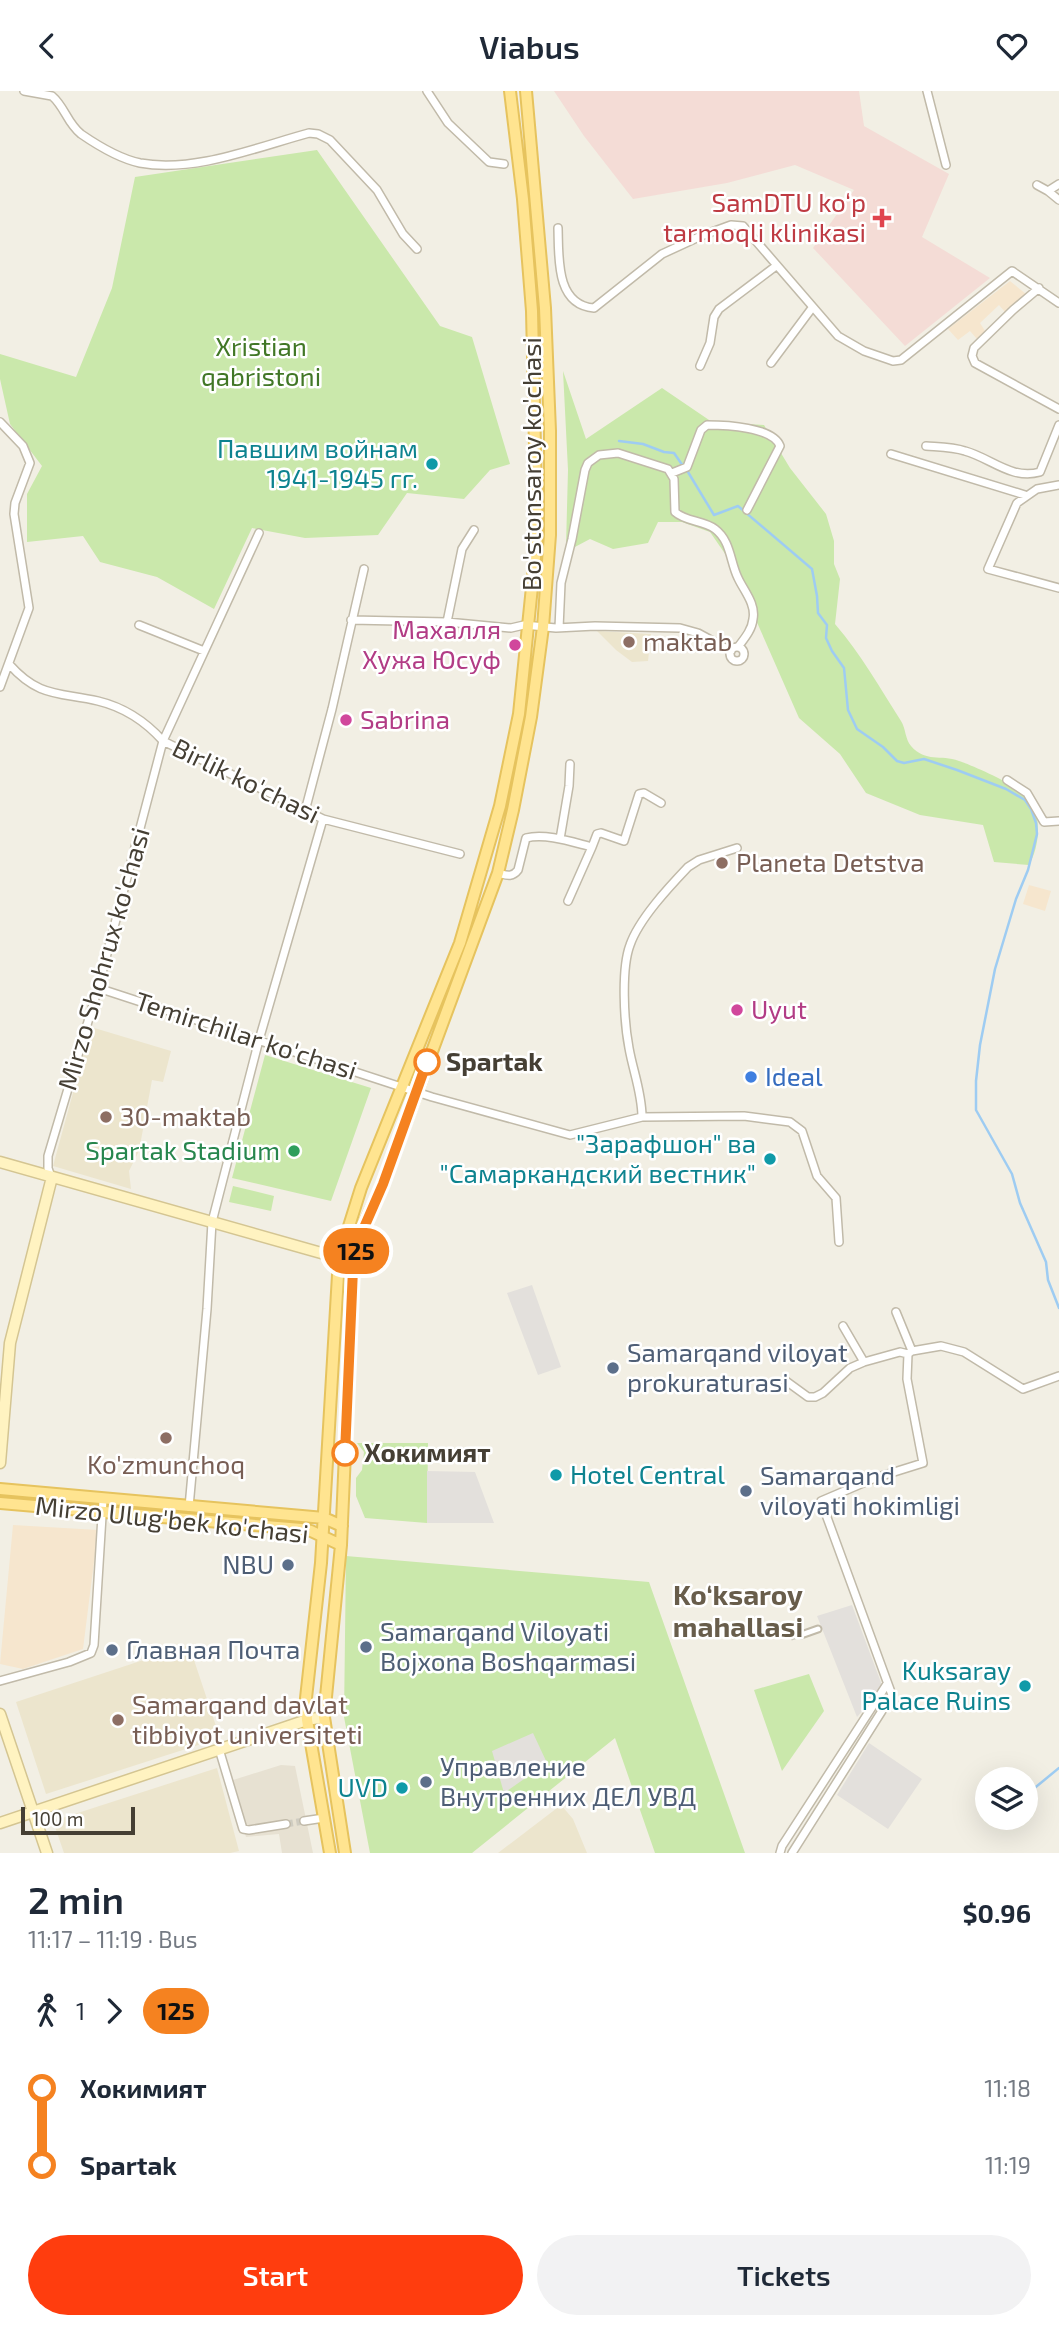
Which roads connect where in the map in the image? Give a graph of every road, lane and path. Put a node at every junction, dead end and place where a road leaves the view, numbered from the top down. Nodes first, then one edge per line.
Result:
1 (23, 91) edge
2 (427, 91) edge
3 (510, 91) edge
4 (526, 91) edge
5 (927, 91) edge
6 (504, 164) dead end
7 (946, 165) dead end
8 (1059, 184) edge
9 (1037, 185) dead end
10 (1048, 191) junction
11 (1059, 200) edge
12 (558, 228) dead end
13 (417, 249) dead end
14 (776, 266) junction
15 (1039, 288) junction
16 (1059, 303) edge
17 (812, 308) junction
18 (771, 363) dead end
19 (701, 366) dead end
20 (1059, 409) edge
21 (0, 422) edge
22 (1059, 425) edge
23 (926, 446) dead end
24 (891, 454) dead end
25 (672, 473) junction
26 (1059, 485) edge
27 (1027, 494) junction
28 (747, 510) dead end
29 (474, 530) dead end
30 (259, 533) dead end
31 (364, 569) dead end
32 (1059, 588) edge
33 (351, 620) junction
34 (447, 622) junction
35 (139, 625) dead end
36 (530, 626) junction
37 (543, 627) junction
38 (559, 628) junction
39 (204, 651) junction
40 (9, 664) junction
41 (0, 687) edge
42 (163, 741) junction
43 (570, 764) dead end
44 (1007, 780) dead end
45 (661, 803) dead end
46 (305, 811) junction
47 (323, 819) junction
48 (1059, 821) edge
49 (560, 839) junction
50 (592, 847) junction
51 (737, 848) dead end
52 (460, 854) dead end
53 (498, 873) junction
54 (568, 901) dead end
55 (98, 988) junction
56 (259, 1040) junction
57 (399, 1085) junction
58 (416, 1091) junction
59 (642, 1117) junction
60 (0, 1162) edge
61 (52, 1177) junction
62 (212, 1222) junction
63 (839, 1243) dead end
64 (339, 1258) junction
65 (896, 1312) dead end
66 (843, 1326) dead end
67 (910, 1353) junction
68 (864, 1362) junction
69 (1059, 1376) edge
70 (786, 1381) dead end
71 (0, 1463) edge
72 (0, 1489) edge
73 (0, 1503) edge
74 (103, 1505) junction
75 (189, 1507) junction
76 (324, 1518) junction
77 (342, 1526) junction
78 (323, 1537) junction
79 (341, 1545) junction
80 (818, 1629) dead end
81 (801, 1635) tunnel mouth
82 (0, 1681) edge
83 (887, 1684) junction
84 (0, 1714) edge
85 (324, 1717) junction
86 (307, 1720) junction
87 (219, 1749) junction
88 (34, 1812) junction
89 (324, 1818) junction
90 (304, 1821) tunnel mouth
91 (0, 1823) edge
92 (286, 1824) tunnel mouth
93 (47, 1853) edge
94 (330, 1853) edge
95 (345, 1853) edge
96 (780, 1853) edge
97 (792, 1853) edge

1 - 13 street
2 - 6 street
3 - 36 main road, Bo'stonsaroy ko'chasi
4 - 37 main road, Bo'stonsaroy ko'chasi
5 - 7 street
8 - 10 street
9 - 10 street
10 - 11 street
12 - 14 street
14 - 17 street
14 - 19 street
15 - 16 street
15 - 17 street
15 - 20 street
17 - 18 street
21 - 40 street
22 - 23 street
24 - 27 street
25 - 28 street
25 - 38 street
25 - 38 street
26 - 27 street
27 - 32 street
29 - 34 street
30 - 39 street, Mirzo Shohrux ko'chasi
31 - 33 street
33 - 34 street
33 - 46 street
34 - 36 street
35 - 39 street
36 - 37 street
36 - 57 main road, Bo'stonsaroy ko'chasi
37 - 38 street
37 - 53 main road, Bo'stonsaroy ko'chasi
39 - 42 street, Mirzo Shohrux ko'chasi
40 - 41 street
40 - 42 street, Birlik ko'chasi
42 - 46 street, Birlik ko'chasi
42 - 55 street, Mirzo Shohrux ko'chasi
43 - 49 street
44 - 48 street
45 - 50 street
46 - 47 street, Birlik ko'chasi
47 - 52 street, Birlik ko'chasi
47 - 56 street
49 - 50 street
49 - 53 street
50 - 54 street
51 - 59 street
53 - 58 main road, Bo'stonsaroy ko'chasi
55 - 56 street, Temirchilar ko'chasi
55 - 61 street, Mirzo Shohrux ko'chasi
56 - 57 street, Temirchilar ko'chasi
56 - 62 street
57 - 58 street, Temirchilar ko'chasi
57 - 64 main road, Bo'stonsaroy ko'chasi
58 - 59 street, Temirchilar ko'chasi
58 - 77 main road, Bo'stonsaroy ko'chasi
59 - 63 street, Temirchilar ko'chasi
60 - 61 main road
61 - 62 main road
61 - 71 main road
62 - 64 main road
62 - 75 street
64 - 76 main road, Bo'stonsaroy ko'chasi
65 - 67 street
66 - 68 street
67 - 68 street
67 - 69 street
67 - 83 street
68 - 70 street
72 - 74 main road, Mirzo Ulug'bek ko'chasi
73 - 74 main road, Mirzo Ulug'bek ko'chasi
74 - 75 main road, Mirzo Ulug'bek ko'chasi
74 - 78 main road, Mirzo Ulug'bek ko'chasi
74 - 82 street
75 - 76 main road, Mirzo Ulug'bek ko'chasi
76 - 77 main road, Mirzo Ulug'bek ko'chasi
76 - 78 main road, Bo'stonsaroy ko'chasi
77 - 79 main road, Bo'stonsaroy ko'chasi
78 - 79 main road, Mirzo Ulug'bek ko'chasi
78 - 86 main road, Bo'stonsaroy ko'chasi
79 - 85 main road, Bo'stonsaroy ko'chasi
80 - 81 street
83 - 96 street
83 - 97 street
84 - 88 main road
85 - 86 main road
85 - 95 main road, Bo'stonsaroy ko'chasi
86 - 87 main road
86 - 89 main road, Bo'stonsaroy ko'chasi
87 - 88 main road
87 - 92 street
88 - 91 main road
88 - 93 main road
89 - 90 street
89 - 94 main road, Bo'stonsaroy ko'chasi

